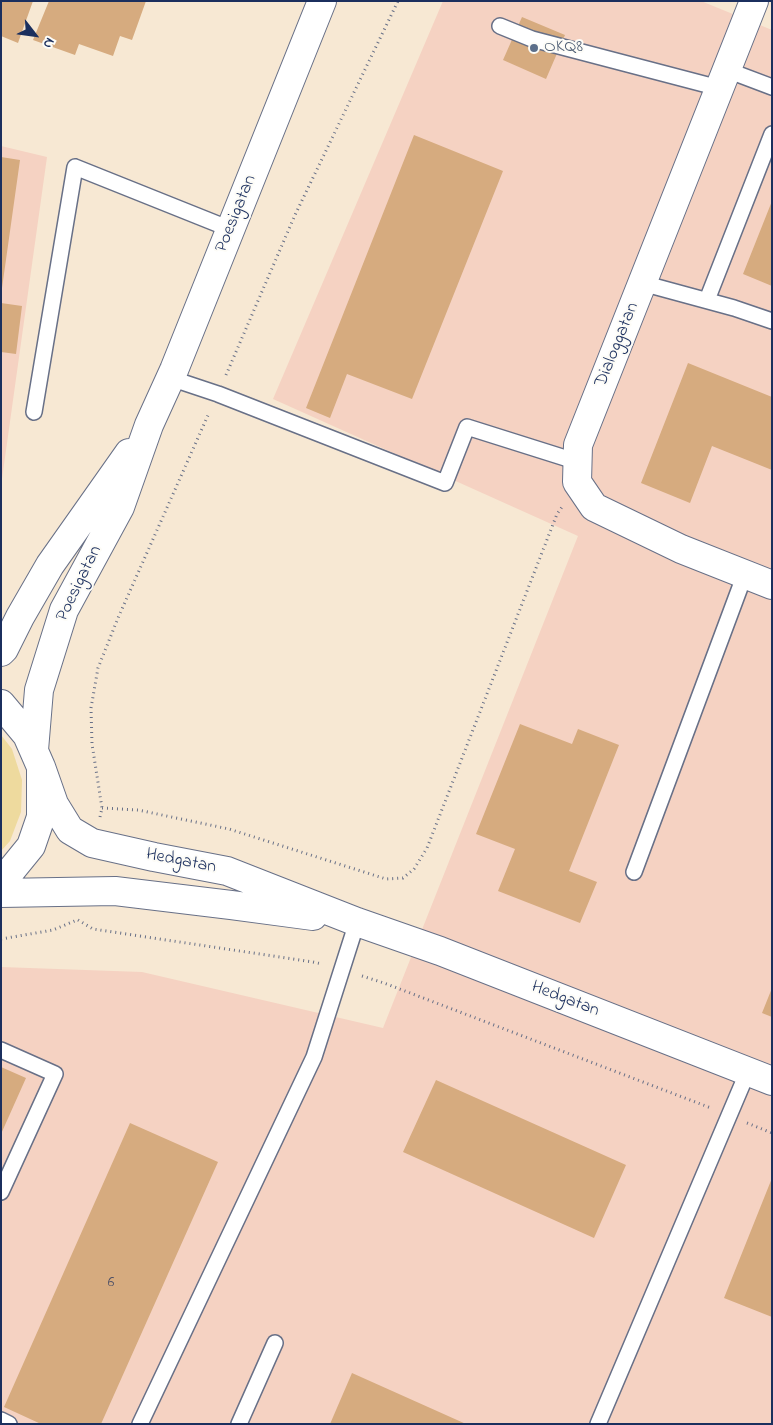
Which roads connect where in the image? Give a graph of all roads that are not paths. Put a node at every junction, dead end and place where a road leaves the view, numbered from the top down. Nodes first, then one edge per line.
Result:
1 (322, 1) edge
2 (754, 1) edge
3 (500, 26) dead end
4 (723, 79) junction
5 (772, 88) edge
6 (772, 134) edge
7 (230, 229) junction
8 (642, 283) junction
9 (707, 300) junction
10 (772, 321) edge
11 (170, 378) junction
12 (34, 412) dead end
13 (149, 425) junction
14 (578, 462) junction
15 (764, 579) edge
16 (1, 652) edge
17 (1, 704) edge
18 (38, 758) junction
19 (634, 872) dead end
20 (1, 878) edge
21 (1, 893) edge
22 (357, 922) junction
23 (1, 1050) edge
24 (760, 1076) edge
25 (1, 1192) edge
26 (274, 1344) dead end
27 (1, 1420) edge
28 (9, 1424) edge
29 (140, 1424) edge
30 (239, 1424) edge
31 (598, 1424) edge

1 - 7 street, Poesigatan
2 - 4 street, Dialoggatan
3 - 4 lane
4 - 5 lane
4 - 8 street, Dialoggatan
6 - 9 lane
7 - 11 street, Poesigatan
7 - 12 lane
8 - 9 lane
8 - 14 street, Dialoggatan
9 - 10 lane
11 - 13 street, Poesigatan
11 - 14 lane
13 - 16 street, Poesigatan
13 - 18 street, Poesigatan
14 - 15 street, Dialoggatan
15 - 19 lane
17 - 18 street
18 - 20 street, Poesigatan
18 - 22 street, Hedgatan
21 - 22 street, Hedgatan
22 - 24 street, Hedgatan
22 - 29 lane
23 - 25 lane
24 - 31 lane
26 - 30 lane
27 - 28 lane

